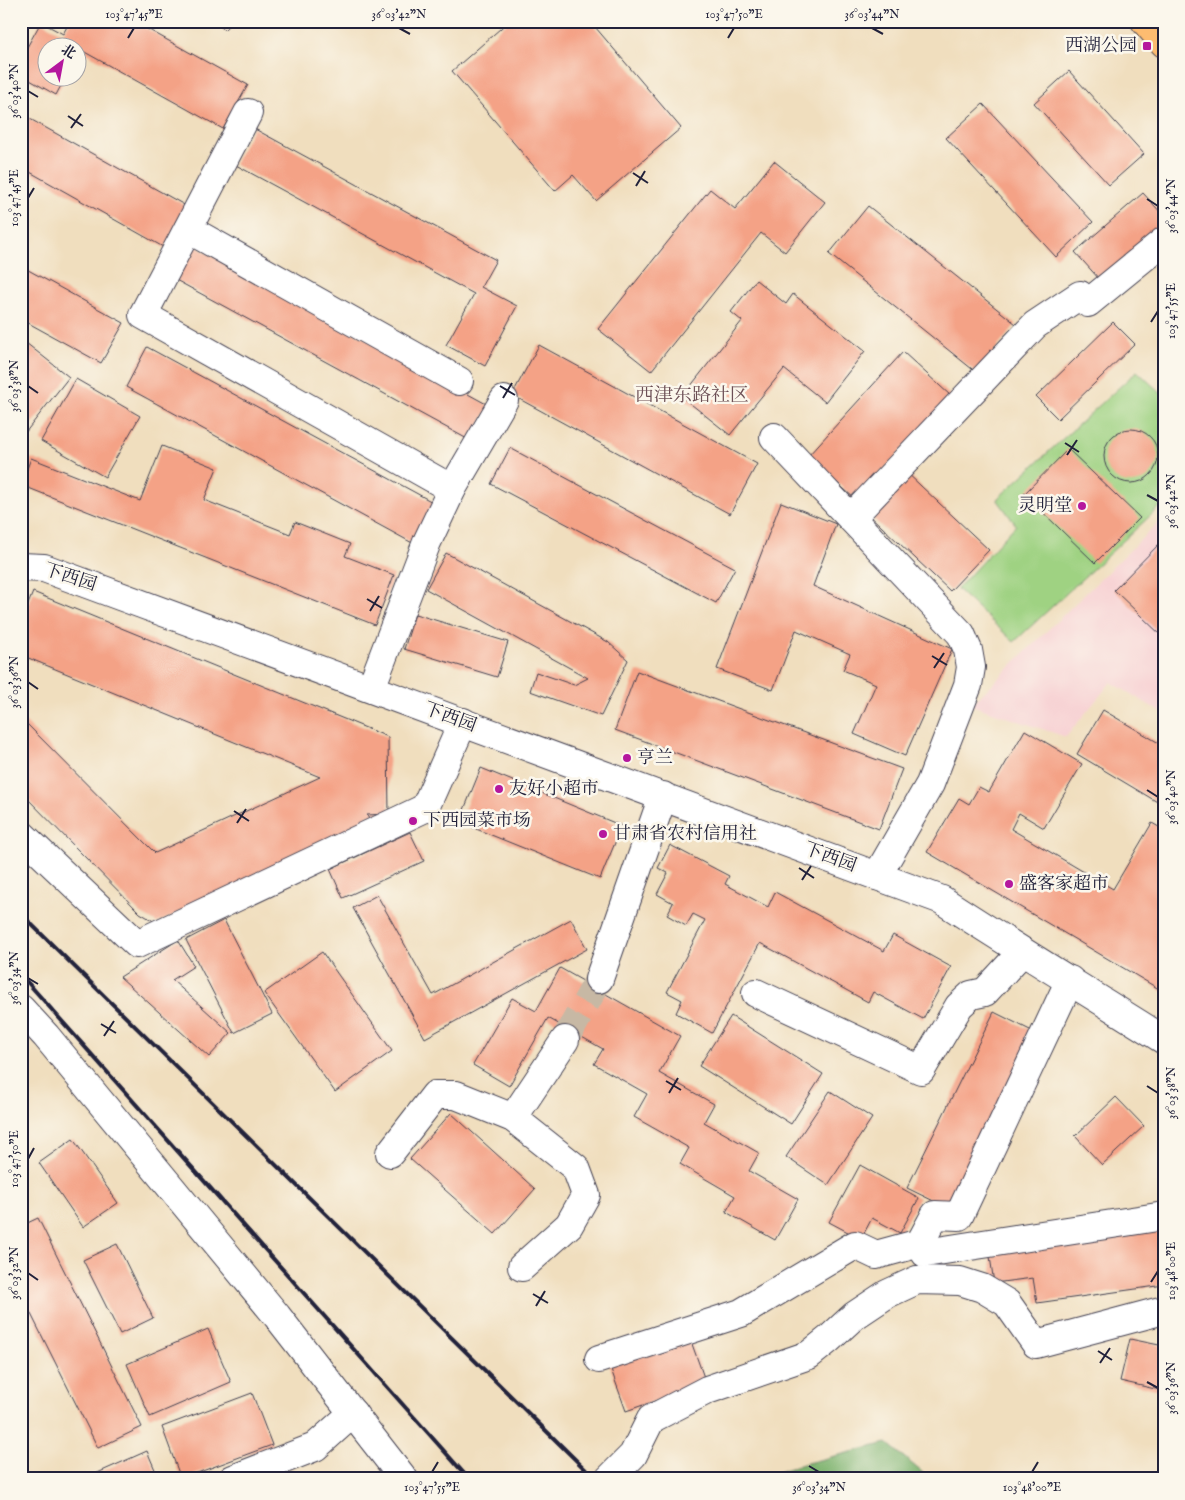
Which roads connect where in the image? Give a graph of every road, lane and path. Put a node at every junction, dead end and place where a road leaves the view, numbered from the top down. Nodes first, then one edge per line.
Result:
1 (1145, 21) edge
2 (1164, 43) edge
3 (248, 113) dead end
4 (188, 229) junction
5 (1164, 240) edge
6 (460, 381) dead end
7 (504, 400) dead end
8 (774, 438) dead end
9 (452, 489) junction
10 (850, 518) junction
11 (21, 567) edge
12 (371, 688) junction
13 (463, 722) junction
14 (663, 796) junction
15 (21, 834) edge
16 (878, 876) junction
17 (1022, 952) junction
18 (598, 979) tunnel mouth
19 (1070, 980) junction
20 (756, 993) dead end
21 (21, 1009) edge
22 (565, 1040) tunnel mouth
23 (1164, 1040) edge
24 (512, 1118) junction
25 (390, 1153) dead end
26 (1164, 1216) edge
27 (920, 1242) junction
28 (522, 1267) dead end
29 (1164, 1310) edge
30 (599, 1359) dead end
31 (353, 1413) junction
32 (233, 1479) edge
33 (404, 1479) edge
34 (609, 1479) edge

1 - 2 main road
3 - 4 street
4 - 6 street
4 - 9 street
5 - 10 street
7 - 9 street
8 - 10 street, 下西园
9 - 12 street
10 - 16 street, 下西园
11 - 12 street, 下西园
12 - 13 street, 下西园
13 - 14 street, 下西园
13 - 15 street
14 - 16 street, 下西园
14 - 18 street
16 - 17 street, 下西园
17 - 19 street, 下西园
17 - 20 street
19 - 23 street, 下西园
19 - 27 street
21 - 31 street
22 - 24 street
24 - 25 street
24 - 28 street
26 - 27 street
27 - 30 street
29 - 34 street
31 - 32 street
31 - 33 street

